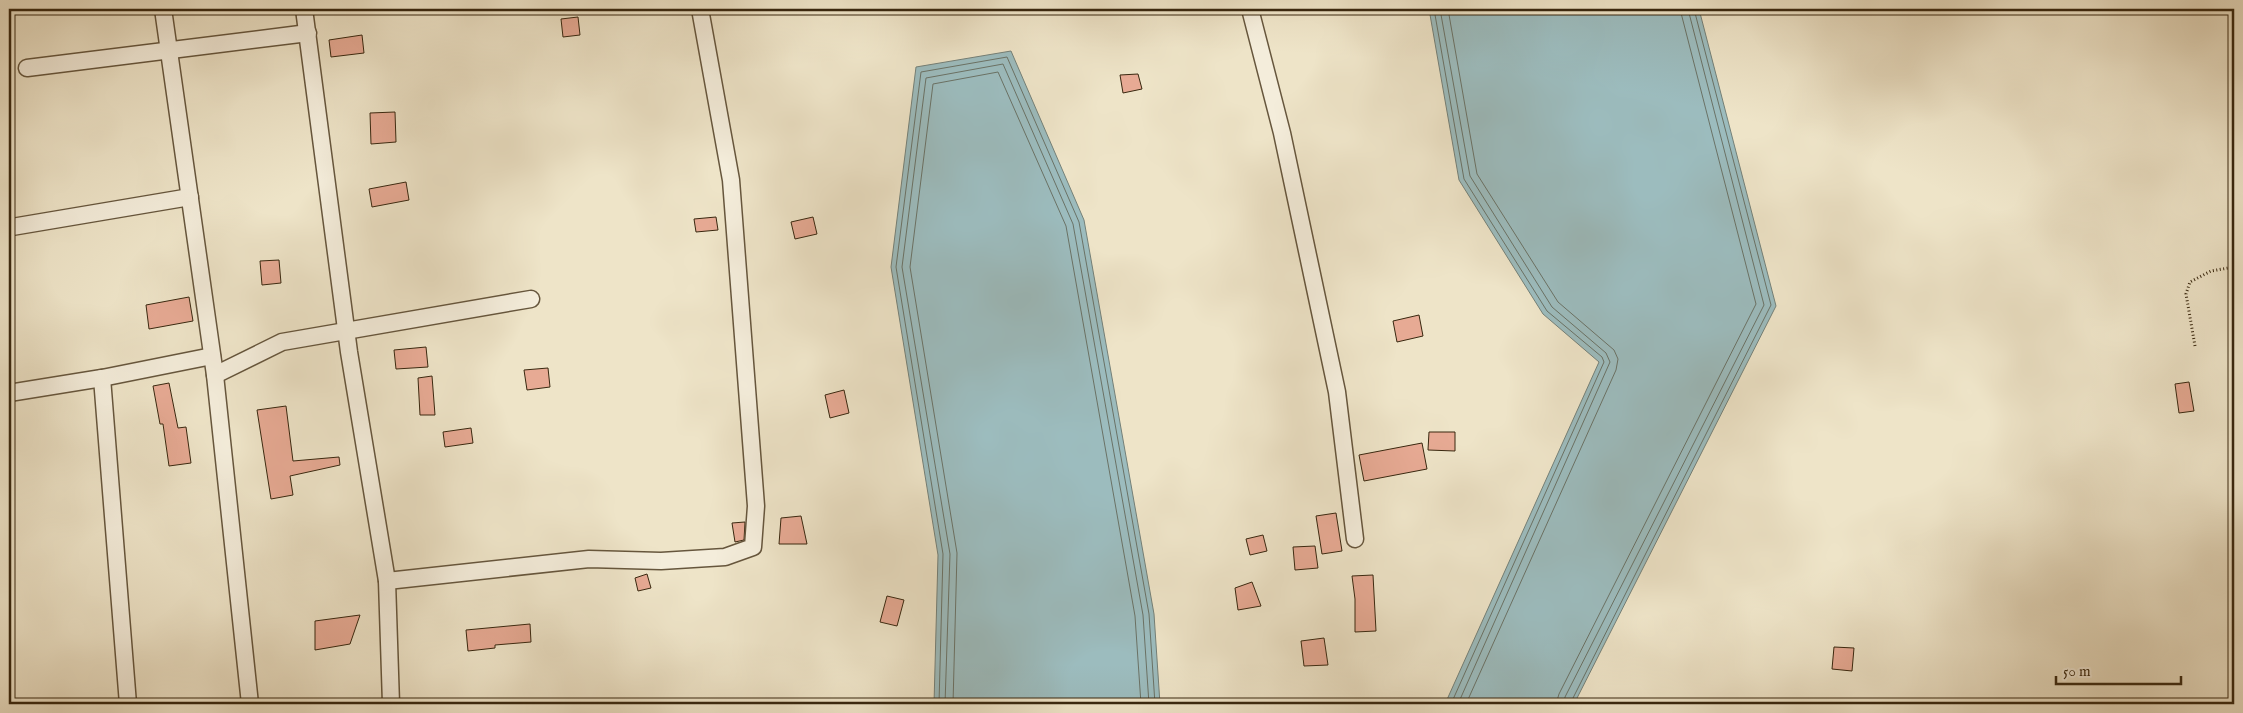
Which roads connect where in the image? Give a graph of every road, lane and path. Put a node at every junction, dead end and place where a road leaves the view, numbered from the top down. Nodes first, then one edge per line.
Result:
1 (163, 9) edge
2 (304, 9) edge
3 (700, 9) edge
4 (1250, 9) edge
5 (308, 33) junction
6 (169, 51) junction
7 (27, 68) dead end
8 (190, 198) junction
9 (12, 227) dead end
10 (2234, 267) edge
11 (531, 299) dead end
12 (347, 331) junction
13 (2195, 346) dead end
14 (212, 356) junction
15 (215, 375) junction
16 (102, 378) junction
17 (9, 393) edge
18 (1355, 539) dead end
19 (387, 581) junction
20 (128, 704) edge
21 (250, 704) edge
22 (391, 704) edge

1 - 6 street
2 - 5 street
3 - 19 street
4 - 18 street
5 - 6 street
5 - 12 street
6 - 7 street
6 - 8 street
8 - 9 street
8 - 14 street
10 - 13 path
11 - 12 street
12 - 15 street
12 - 19 street
14 - 15 street
14 - 16 street
15 - 21 street
16 - 17 street
16 - 20 street
19 - 22 street

